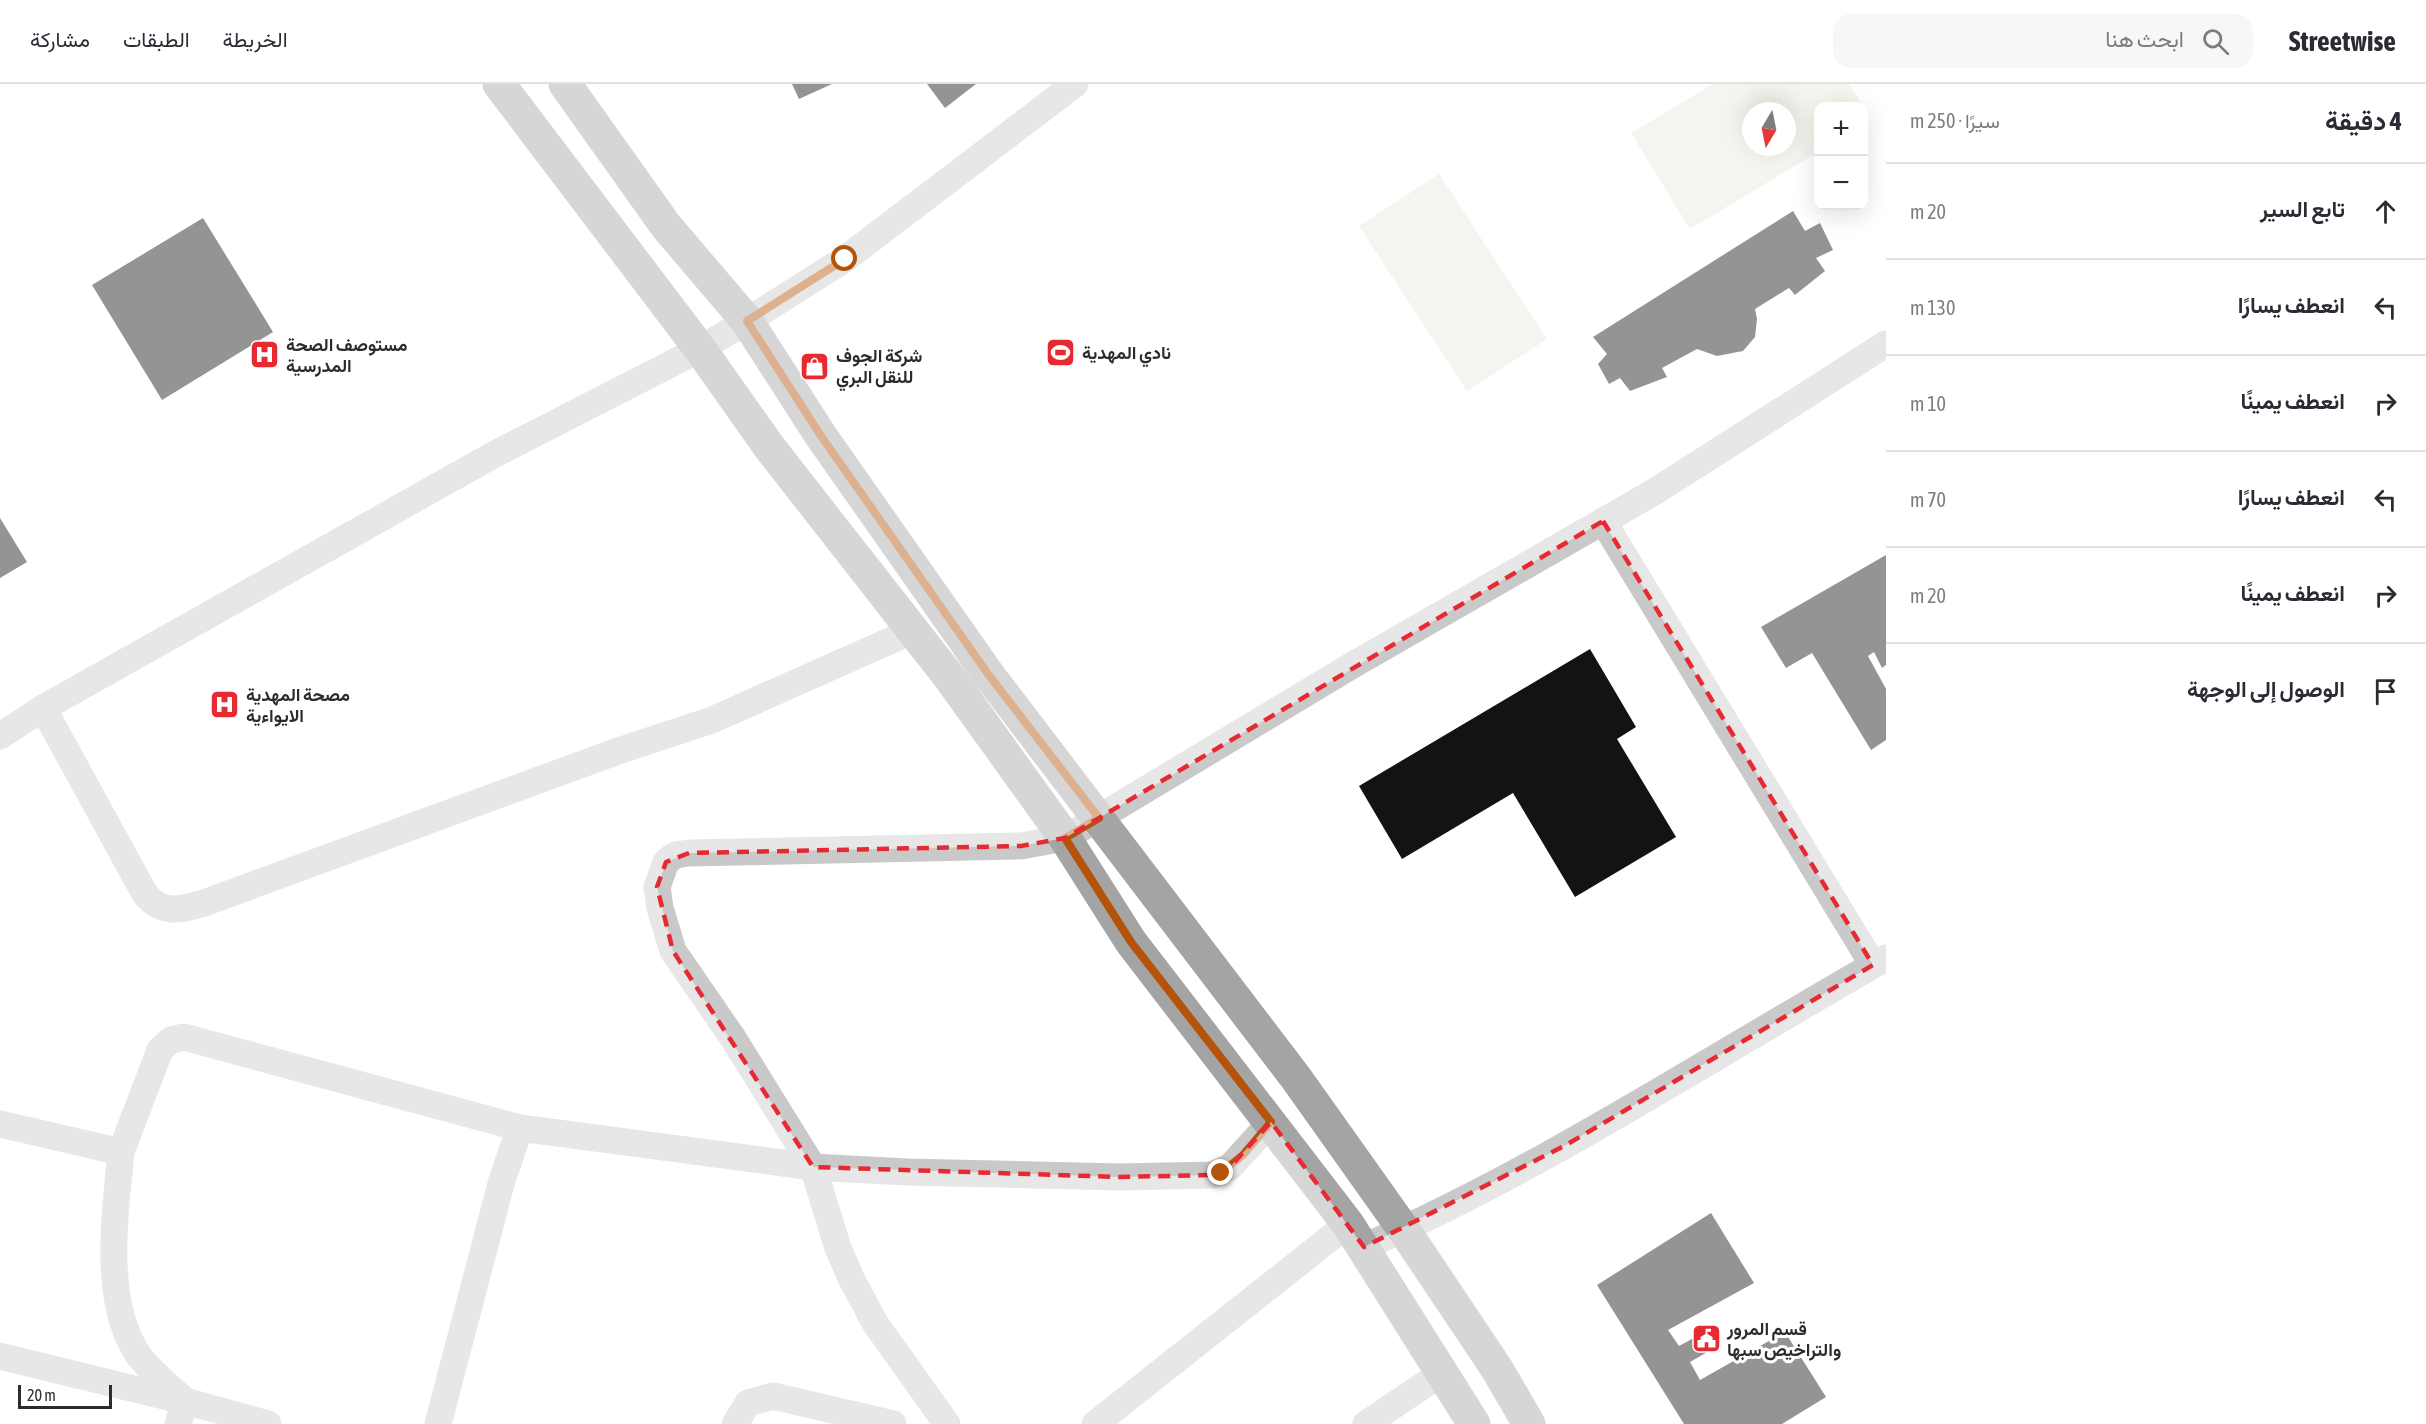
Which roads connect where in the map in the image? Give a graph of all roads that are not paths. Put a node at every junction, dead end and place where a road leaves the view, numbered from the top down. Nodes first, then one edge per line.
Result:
1 (499, 84) edge
2 (565, 84) edge
3 (1075, 84) edge
4 (747, 321) junction
5 (1886, 344) edge
6 (700, 349) junction
7 (1603, 521) junction
8 (912, 631) junction
9 (43, 708) junction
10 (0, 736) edge
11 (1099, 818) junction
12 (1065, 838) junction
13 (1880, 962) edge
14 (1271, 1122) junction
15 (0, 1124) edge
16 (520, 1128) junction
17 (121, 1152) junction
18 (813, 1167) junction
19 (1404, 1230) junction
20 (1356, 1235) junction
21 (0, 1356) edge
22 (1443, 1373) junction
23 (182, 1413) edge
24 (268, 1424) edge
25 (438, 1424) edge
26 (735, 1424) edge
27 (894, 1424) edge
28 (947, 1424) edge
29 (1095, 1424) edge
30 (1366, 1424) edge
31 (1474, 1424) edge
32 (1530, 1424) edge

1 - 6 main road
2 - 4 main road
3 - 4 street
4 - 6 street
4 - 11 main road
5 - 7 street
6 - 8 main road
6 - 9 street
7 - 11 street
7 - 13 street
8 - 9 street
8 - 12 main road
9 - 10 street
11 - 12 street
11 - 19 main road
12 - 14 main road
12 - 18 street
13 - 19 street
14 - 18 street
14 - 20 main road
15 - 17 street
16 - 17 street
16 - 18 street
16 - 25 street
17 - 23 street
18 - 28 street
19 - 20 street
19 - 32 main road
20 - 22 main road
20 - 29 street
21 - 23 street
22 - 30 street
22 - 31 main road
23 - 24 street
26 - 27 street

